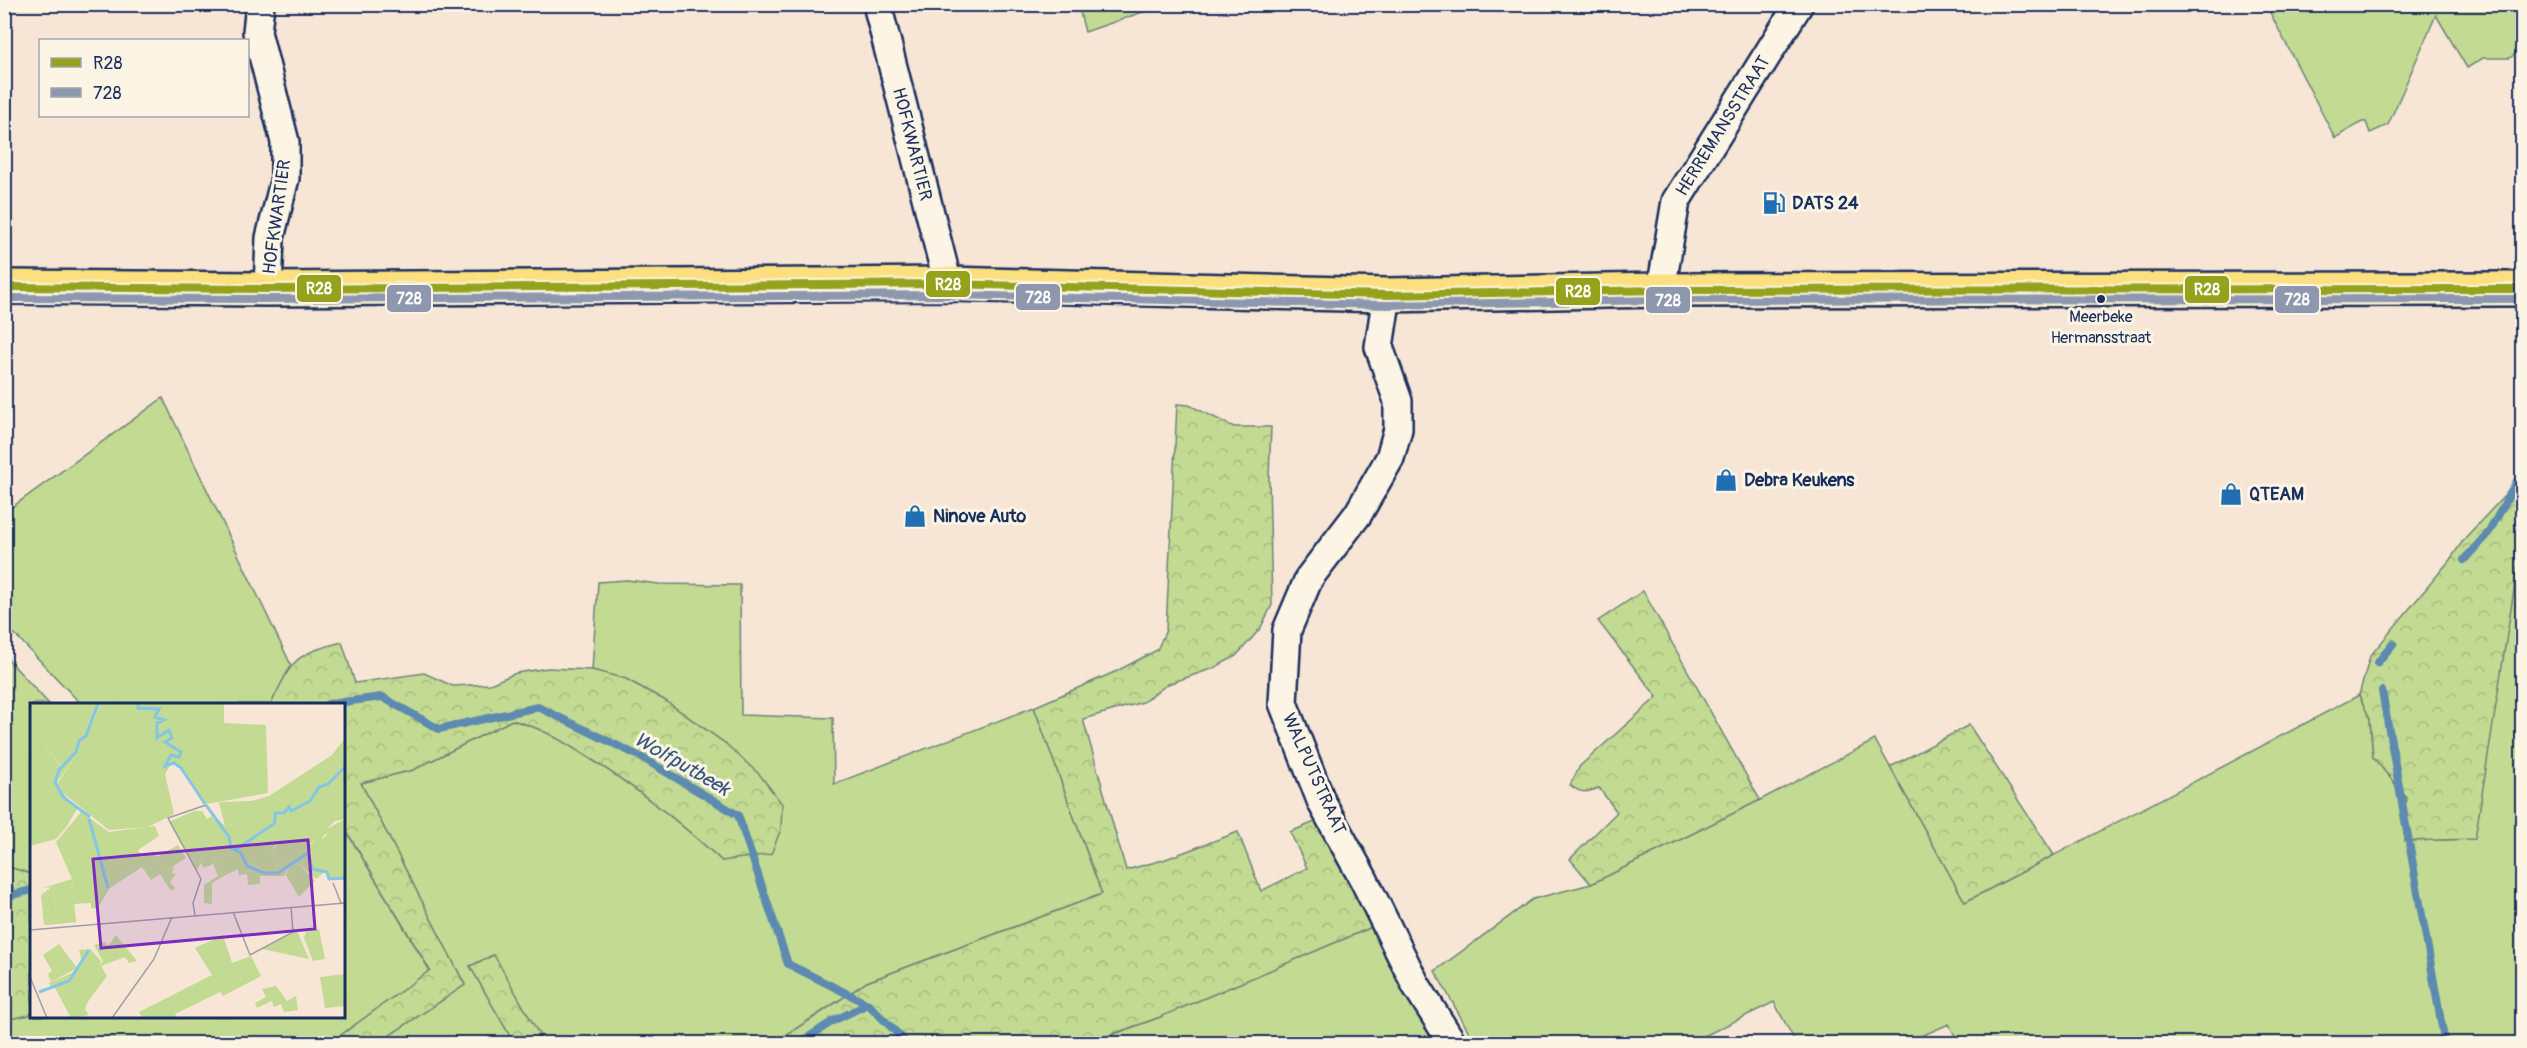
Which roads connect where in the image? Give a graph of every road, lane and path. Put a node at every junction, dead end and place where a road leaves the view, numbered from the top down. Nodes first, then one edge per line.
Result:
1 (260, 4) edge
2 (877, 4) edge
3 (1799, 4) edge
4 (948, 284) junction
5 (4, 286) edge
6 (268, 289) junction
7 (2523, 289) edge
8 (1661, 290) junction
9 (1387, 295) junction
10 (1452, 1044) edge

1 - 6 street, HOFKWARTIER
2 - 4 street, HOFKWARTIER
3 - 8 street, HERREMANSSTRAAT
4 - 6 main road
4 - 9 main road
5 - 6 main road
7 - 8 main road
8 - 9 main road
9 - 10 street, WALPUTSTRAAT

